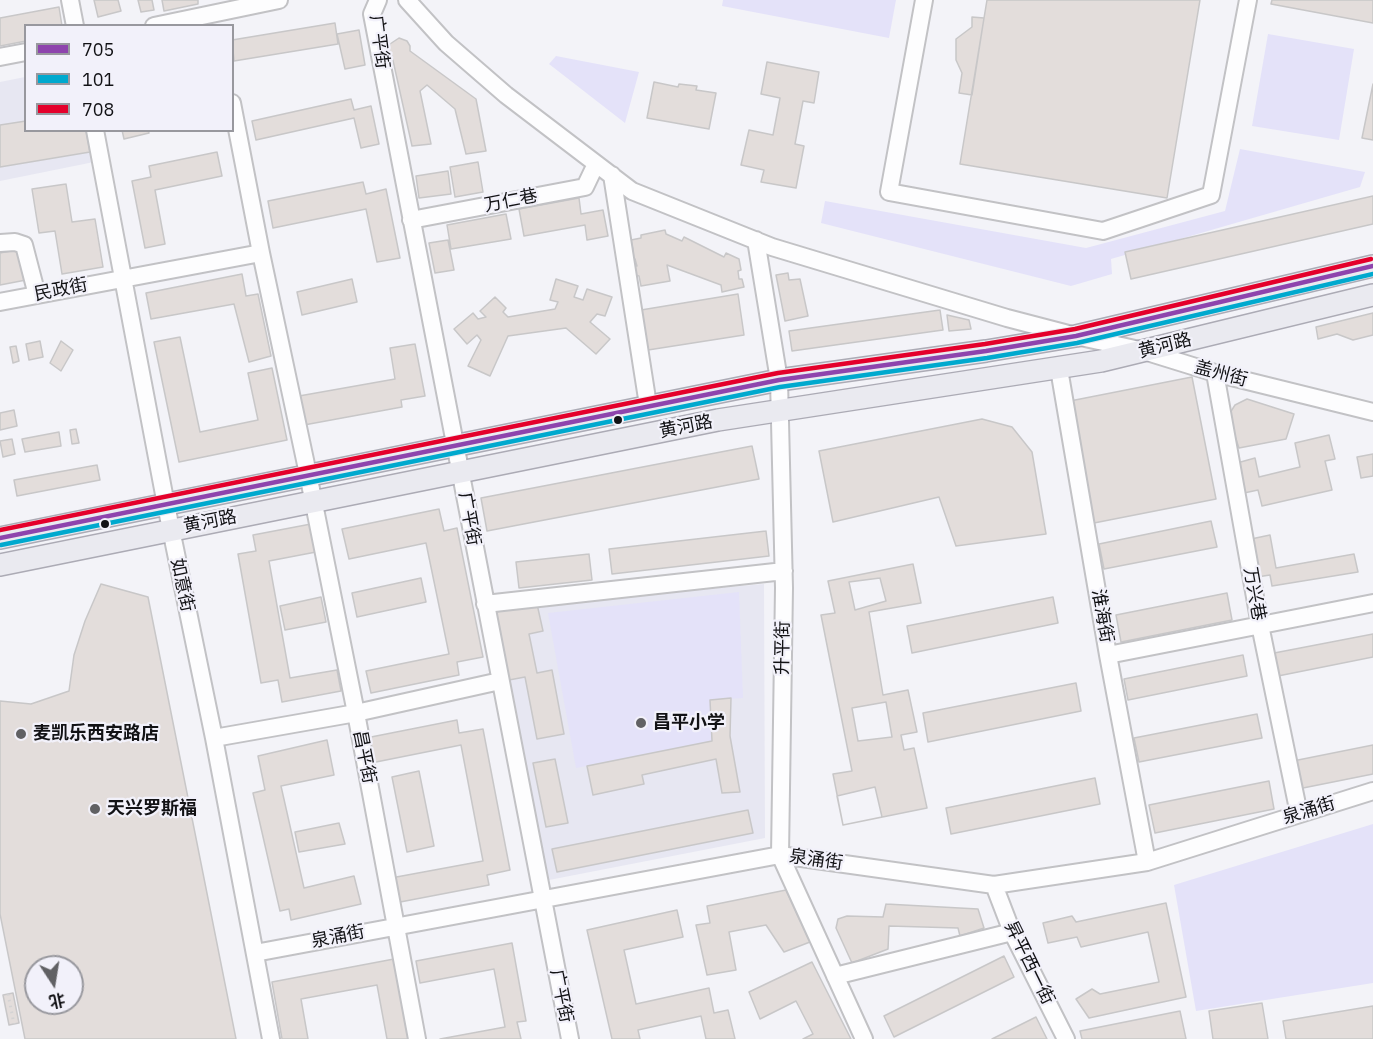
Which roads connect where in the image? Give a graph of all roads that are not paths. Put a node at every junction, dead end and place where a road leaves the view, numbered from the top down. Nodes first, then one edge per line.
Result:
1 (70, 0) edge
2 (279, 0) edge
3 (378, 0) edge
4 (407, 0) edge
5 (924, 0) edge
6 (1248, 0) edge
7 (216, 13) edge
8 (75, 24) edge
9 (164, 24) edge
10 (24, 52) edge
11 (0, 57) edge
12 (234, 113) edge
13 (95, 132) edge
14 (596, 164) junction
15 (612, 175) junction
16 (411, 220) junction
17 (756, 240) junction
18 (0, 243) edge
19 (261, 253) junction
20 (1373, 266) edge
21 (123, 278) junction
22 (37, 295) junction
23 (1373, 295) edge
24 (0, 302) edge
25 (1076, 336) junction
26 (1144, 351) junction
27 (1059, 369) junction
28 (1215, 373) junction
29 (778, 380) junction
30 (648, 405) junction
31 (780, 411) junction
32 (1373, 412) edge
33 (455, 444) junction
34 (460, 472) junction
35 (308, 474) junction
36 (313, 501) junction
37 (166, 504) junction
38 (171, 530) junction
39 (0, 538) edge
40 (0, 565) edge
41 (784, 571) junction
42 (1373, 603) edge
43 (485, 604) junction
44 (1260, 625) junction
45 (1108, 655) junction
46 (500, 681) junction
47 (356, 713) junction
48 (214, 738) junction
49 (1373, 791) edge
50 (1299, 814) junction
51 (780, 855) junction
52 (1148, 862) junction
53 (994, 885) junction
54 (543, 899) junction
55 (396, 927) junction
56 (1012, 932) junction
57 (255, 953) junction
58 (835, 976) junction
59 (271, 1039) edge
60 (417, 1039) edge
61 (570, 1039) edge
62 (864, 1039) edge
63 (1066, 1039) edge

1 - 8 street
2 - 7 street
3 - 16 street, 广平街
4 - 14 street, 盖州街
5 - 6 street
7 - 9 street
10 - 11 street
12 - 19 street, 昌平街
13 - 21 street, 如意街
14 - 15 street, 盖州街
14 - 16 street, 万仁巷
15 - 17 street, 盖州街
15 - 30 street
16 - 33 street, 广平街
17 - 25 street, 盖州街
17 - 29 street, 升平街
18 - 22 street
19 - 21 street, 民政街
19 - 35 street, 昌平街
20 - 25 main road, 黄河路
21 - 22 street, 民政街
21 - 37 street, 如意街
22 - 24 street, 民政街
23 - 26 main road, 黄河路
25 - 26 street, 盖州街
25 - 29 main road, 黄河路
26 - 27 main road, 黄河路
26 - 28 street, 盖州街
27 - 31 main road, 黄河路
27 - 45 street, 淮海街
28 - 32 street, 盖州街
28 - 44 street, 万兴巷
29 - 30 main road, 黄河路
29 - 31 street, 升平街
30 - 33 main road, 黄河路
31 - 34 main road, 黄河路
31 - 41 street, 升平街
33 - 34 street, 广平街
33 - 35 main road, 黄河路
34 - 36 main road, 黄河路
34 - 43 street, 广平街
35 - 36 street, 昌平街
35 - 37 main road, 黄河路
36 - 38 main road, 黄河路
36 - 47 street, 昌平街
37 - 38 street, 如意街
37 - 39 main road, 黄河路
38 - 40 main road, 黄河路
38 - 48 street, 如意街
41 - 43 street
41 - 51 street, 升平街
42 - 44 street
43 - 46 street, 广平街
44 - 45 street
44 - 50 street, 万兴巷
45 - 52 street, 淮海街
46 - 47 street
46 - 54 street, 广平街
47 - 48 street
47 - 55 street, 昌平街
48 - 57 street, 如意街
49 - 50 street, 泉涌街
50 - 52 street, 泉涌街
51 - 53 street, 泉涌街
51 - 54 street, 泉涌街
51 - 58 street, 升平街
52 - 53 street, 泉涌街
53 - 56 street, 昇平西一街
54 - 55 street, 泉涌街
54 - 61 street, 广平街
55 - 57 street, 泉涌街
55 - 60 street, 昌平街
56 - 58 street
56 - 63 street, 昇平西一街
57 - 59 street, 如意街
58 - 62 street, 升平街

